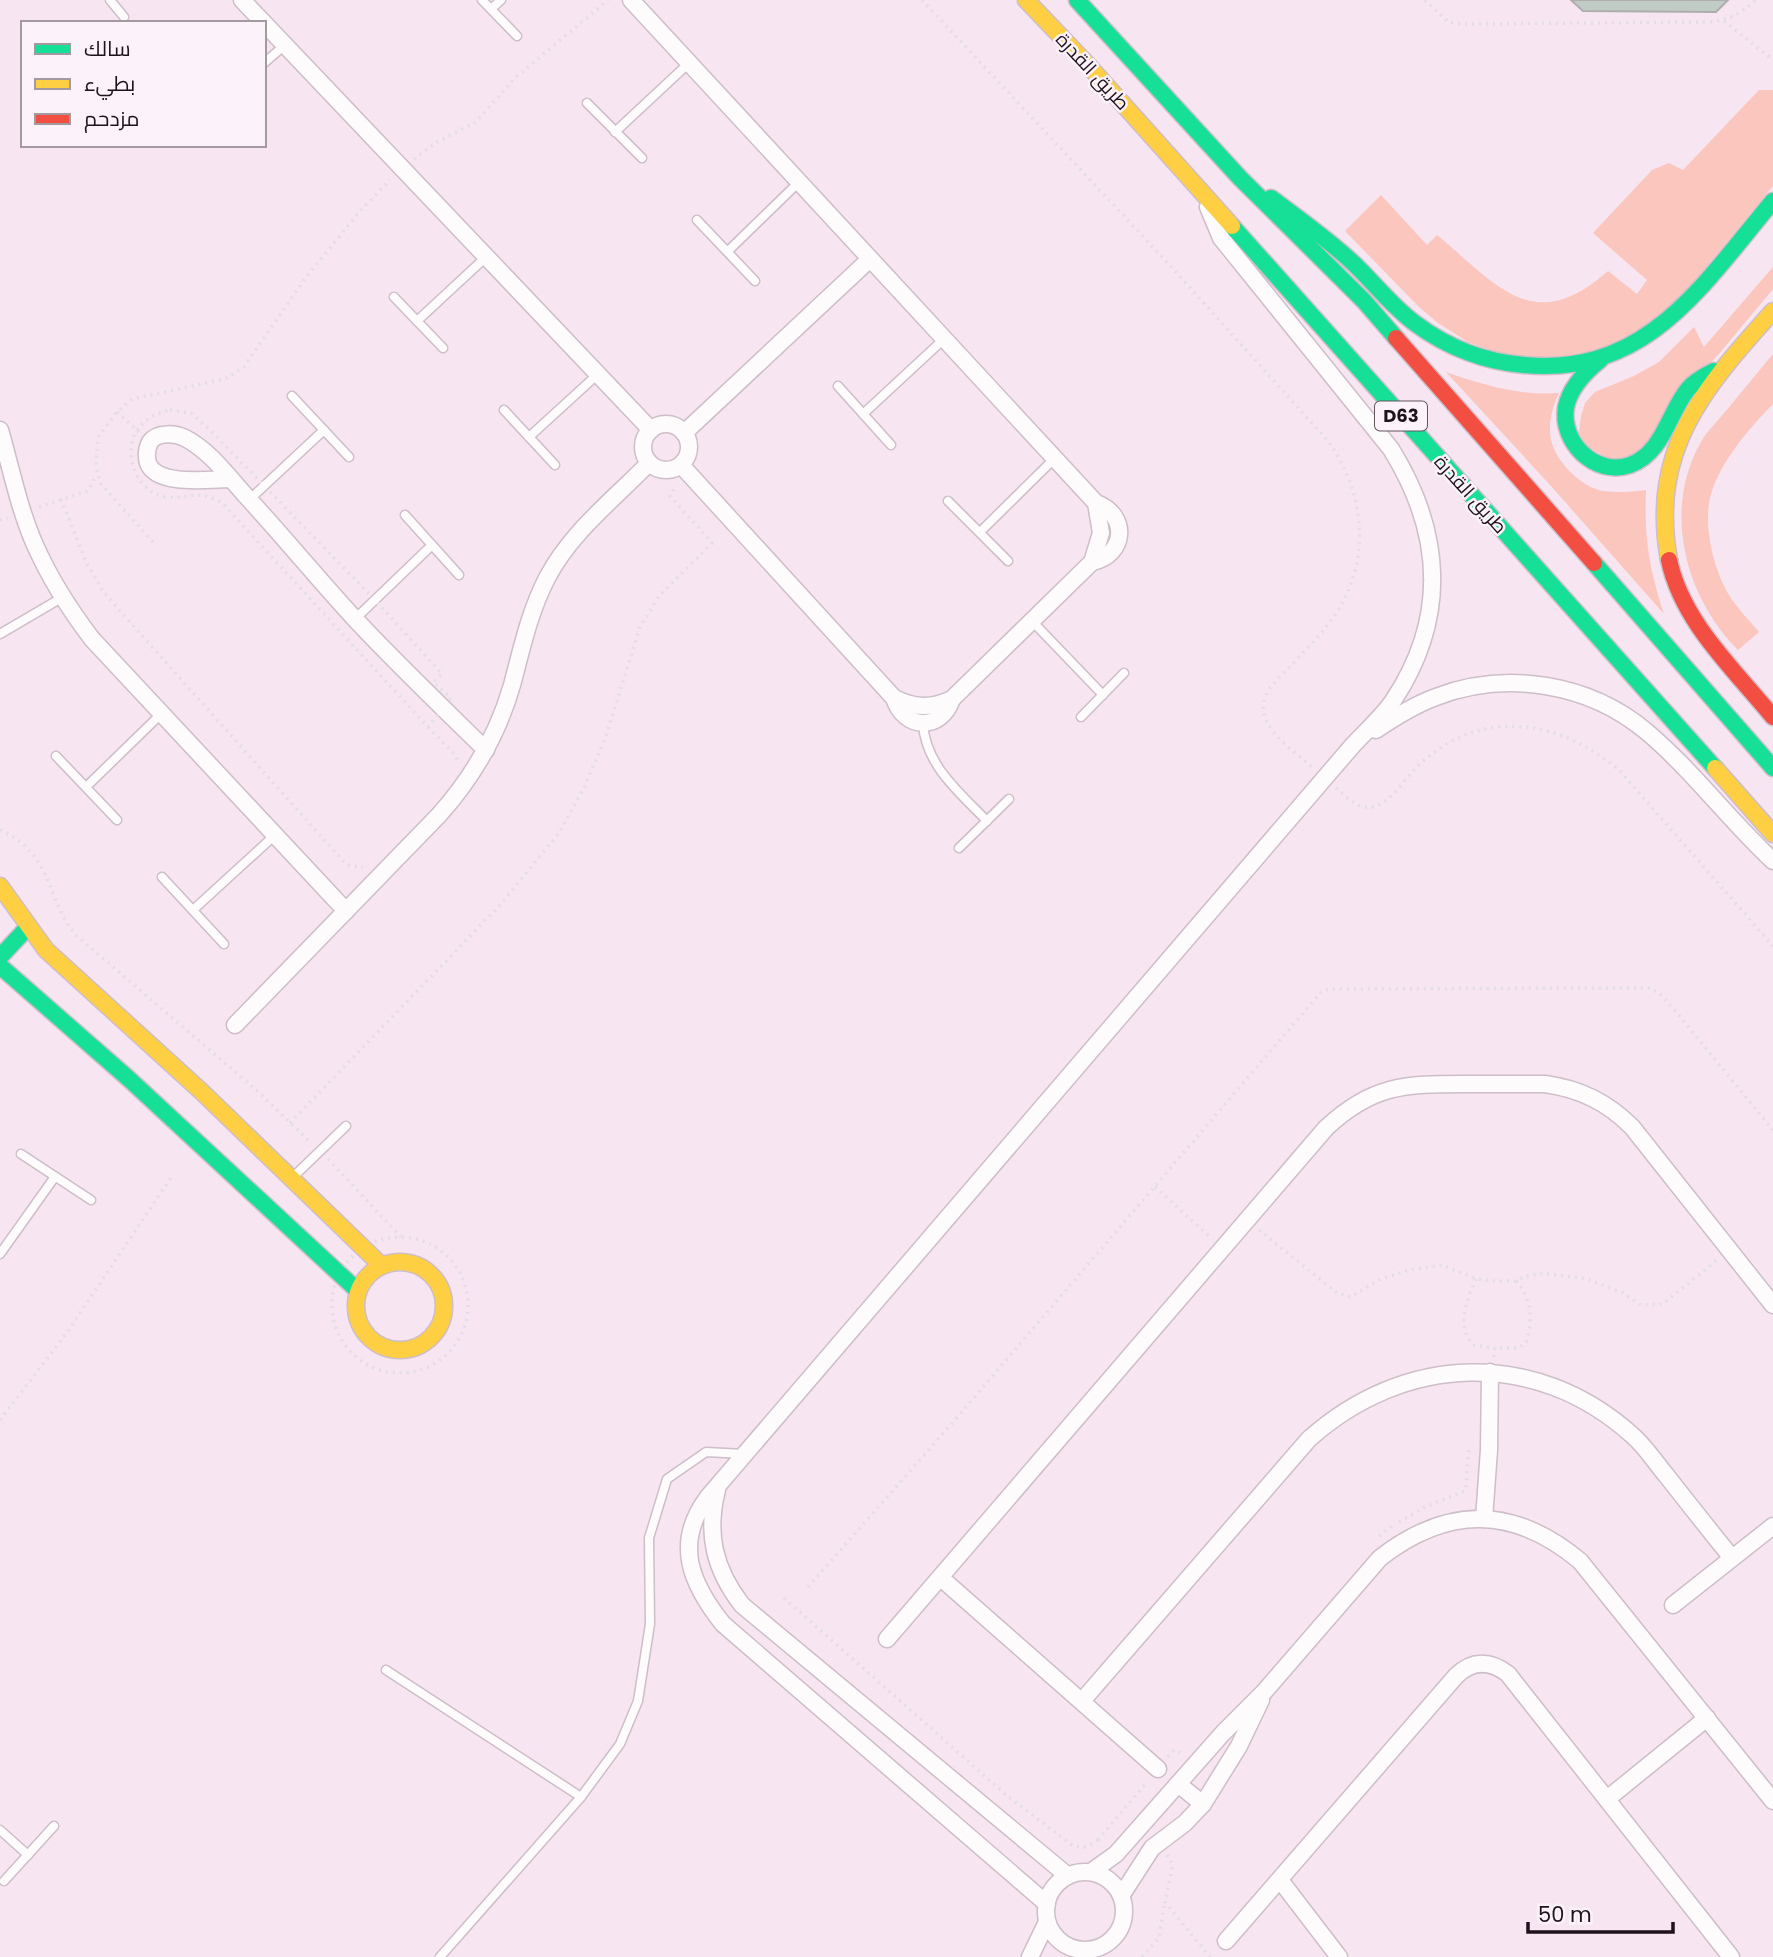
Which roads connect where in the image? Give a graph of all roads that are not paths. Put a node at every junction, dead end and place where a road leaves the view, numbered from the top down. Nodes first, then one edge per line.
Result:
1 (110, 0) edge
2 (242, 0) edge
3 (482, 0) edge
4 (501, 0) edge
5 (631, 0) edge
6 (1026, 0) edge
7 (1077, 0) edge
8 (491, 9) junction
9 (124, 17) dead end
10 (262, 21) edge
11 (266, 25) edge
12 (517, 36) dead end
13 (285, 45) junction
14 (266, 61) edge
15 (690, 63) junction
16 (587, 103) dead end
17 (615, 132) junction
18 (642, 158) dead end
19 (1240, 178) junction
20 (799, 182) junction
21 (1207, 198) junction
22 (1773, 201) edge
23 (697, 220) dead end
24 (728, 251) junction
25 (486, 257) junction
26 (870, 259) junction
27 (755, 281) dead end
28 (394, 297) dead end
29 (1773, 311) edge
30 (417, 321) junction
31 (944, 339) junction
32 (443, 348) dead end
33 (1601, 359) junction
34 (1721, 369) junction
35 (598, 374) junction
36 (838, 386) dead end
37 (292, 396) dead end
38 (504, 410) dead end
39 (863, 414) junction
40 (0, 429) edge
41 (324, 430) junction
42 (651, 430) junction
43 (684, 433) junction
44 (529, 437) junction
45 (891, 445) dead end
46 (349, 457) dead end
47 (1055, 458) junction
48 (649, 463) junction
49 (555, 465) dead end
50 (685, 469) junction
51 (232, 479) junction
52 (250, 499) junction
53 (948, 501) dead end
54 (405, 514) dead end
55 (980, 532) junction
56 (432, 545) junction
57 (1008, 561) dead end
58 (459, 575) dead end
59 (63, 597) junction
60 (355, 619) junction
61 (1032, 621) junction
62 (0, 634) edge
63 (1124, 673) dead end
64 (1103, 695) junction
65 (894, 698) junction
66 (952, 699) junction
67 (163, 712) junction
68 (1081, 717) dead end
69 (1773, 717) edge
70 (923, 723) junction
71 (1353, 745) junction
72 (486, 750) junction
73 (56, 756) dead end
74 (1773, 768) edge
75 (86, 787) junction
76 (1009, 799) dead end
77 (117, 820) dead end
78 (987, 821) junction
79 (1773, 834) edge
80 (275, 835) junction
81 (959, 848) dead end
82 (1773, 861) edge
83 (162, 877) dead end
84 (0, 886) edge
85 (193, 910) junction
86 (346, 911) junction
87 (28, 927) junction
88 (224, 944) dead end
89 (0, 957) edge
90 (0, 966) edge
91 (234, 1025) dead end
92 (345, 1126) dead end
93 (21, 1154) dead end
94 (54, 1178) junction
95 (292, 1178) junction
96 (91, 1200) dead end
97 (0, 1254) edge
98 (382, 1266) junction
99 (358, 1291) junction
100 (1773, 1305) edge
101 (1491, 1372) junction
102 (747, 1455) junction
103 (717, 1489) junction
104 (1483, 1519) junction
105 (1773, 1526) edge
106 (1732, 1558) junction
107 (941, 1578) junction
108 (1673, 1605) dead end
109 (887, 1639) dead end
110 (386, 1670) dead end
111 (1264, 1692) junction
112 (1082, 1701) junction
113 (1707, 1718) junction
114 (1158, 1769) road end
115 (1178, 1784) junction
116 (581, 1797) junction
117 (1607, 1799) junction
118 (1773, 1801) edge
119 (1203, 1804) junction
120 (54, 1826) dead end
121 (0, 1830) edge
122 (28, 1855) junction
123 (1091, 1872) junction
124 (1068, 1876) junction
125 (1280, 1880) junction
126 (4, 1881) dead end
127 (1121, 1896) junction
128 (1046, 1904) junction
129 (1047, 1922) junction
130 (1226, 1941) dead end
131 (1068, 1952) edge
132 (440, 1957) edge
133 (1030, 1957) edge
134 (1339, 1957) edge
135 (1731, 1957) edge

1 - 9 lane
2 - 10 street
3 - 8 lane
4 - 8 lane
5 - 15 street
6 - 21 street, طريق القدرة / D63
7 - 19 street, طريق القدرة / D63
8 - 12 lane
11 - 13 street
13 - 14 lane
13 - 25 street
15 - 17 lane
15 - 20 street
16 - 17 lane
17 - 18 lane
19 - 33 street
19 - 74 street, طريق القدرة / D63
20 - 24 lane
20 - 26 street
21 - 71 street
21 - 79 street, طريق القدرة / D63
22 - 33 street
23 - 24 lane
24 - 27 lane
25 - 30 lane
25 - 35 street
26 - 31 street
26 - 43 street
28 - 30 lane
29 - 34 street
30 - 32 lane
31 - 39 lane
31 - 47 street
33 - 34 street
34 - 69 street
35 - 42 street
35 - 44 lane
36 - 39 lane
37 - 41 lane
38 - 44 lane
39 - 45 lane
40 - 59 street
41 - 46 lane
41 - 52 lane
42 - 43 street
42 - 48 street
43 - 50 street
44 - 49 lane
47 - 55 lane
47 - 61 street
48 - 50 street
48 - 72 street
50 - 65 street
51 - 51 street
51 - 52 street
52 - 60 street
53 - 55 lane
54 - 56 lane
55 - 57 lane
56 - 58 lane
56 - 60 lane
59 - 62 lane
59 - 67 street
60 - 72 street
61 - 64 lane
61 - 66 street
63 - 64 lane
64 - 68 lane
65 - 66 street
65 - 70 street
66 - 70 street
67 - 75 lane
67 - 80 street
70 - 78 lane
71 - 82 street
71 - 102 street
72 - 86 street
73 - 75 lane
75 - 77 lane
76 - 78 lane
78 - 81 lane
80 - 85 lane
80 - 86 street
83 - 85 lane
84 - 87 street
85 - 88 lane
86 - 91 street
87 - 89 street
87 - 95 street
90 - 99 street
92 - 95 lane
93 - 94 lane
94 - 96 lane
94 - 97 lane
95 - 98 street
98 - 99 street
98 - 99 street
100 - 107 street
101 - 104 street
101 - 106 street
101 - 112 street
102 - 103 street
102 - 116 lane
103 - 124 street
103 - 128 street
104 - 111 street
104 - 113 street
105 - 106 street
106 - 108 street
107 - 109 street
107 - 112 street
110 - 116 lane
111 - 115 street
111 - 119 street
112 - 114 street
113 - 117 street
113 - 118 street
115 - 119 street
115 - 123 street
116 - 132 lane
117 - 125 street
117 - 135 street
119 - 127 street
120 - 122 lane
121 - 122 lane
122 - 126 lane
123 - 124 street
123 - 127 street
124 - 128 street
125 - 130 street
125 - 134 street
127 - 131 street
128 - 129 street
129 - 131 street
129 - 133 street

